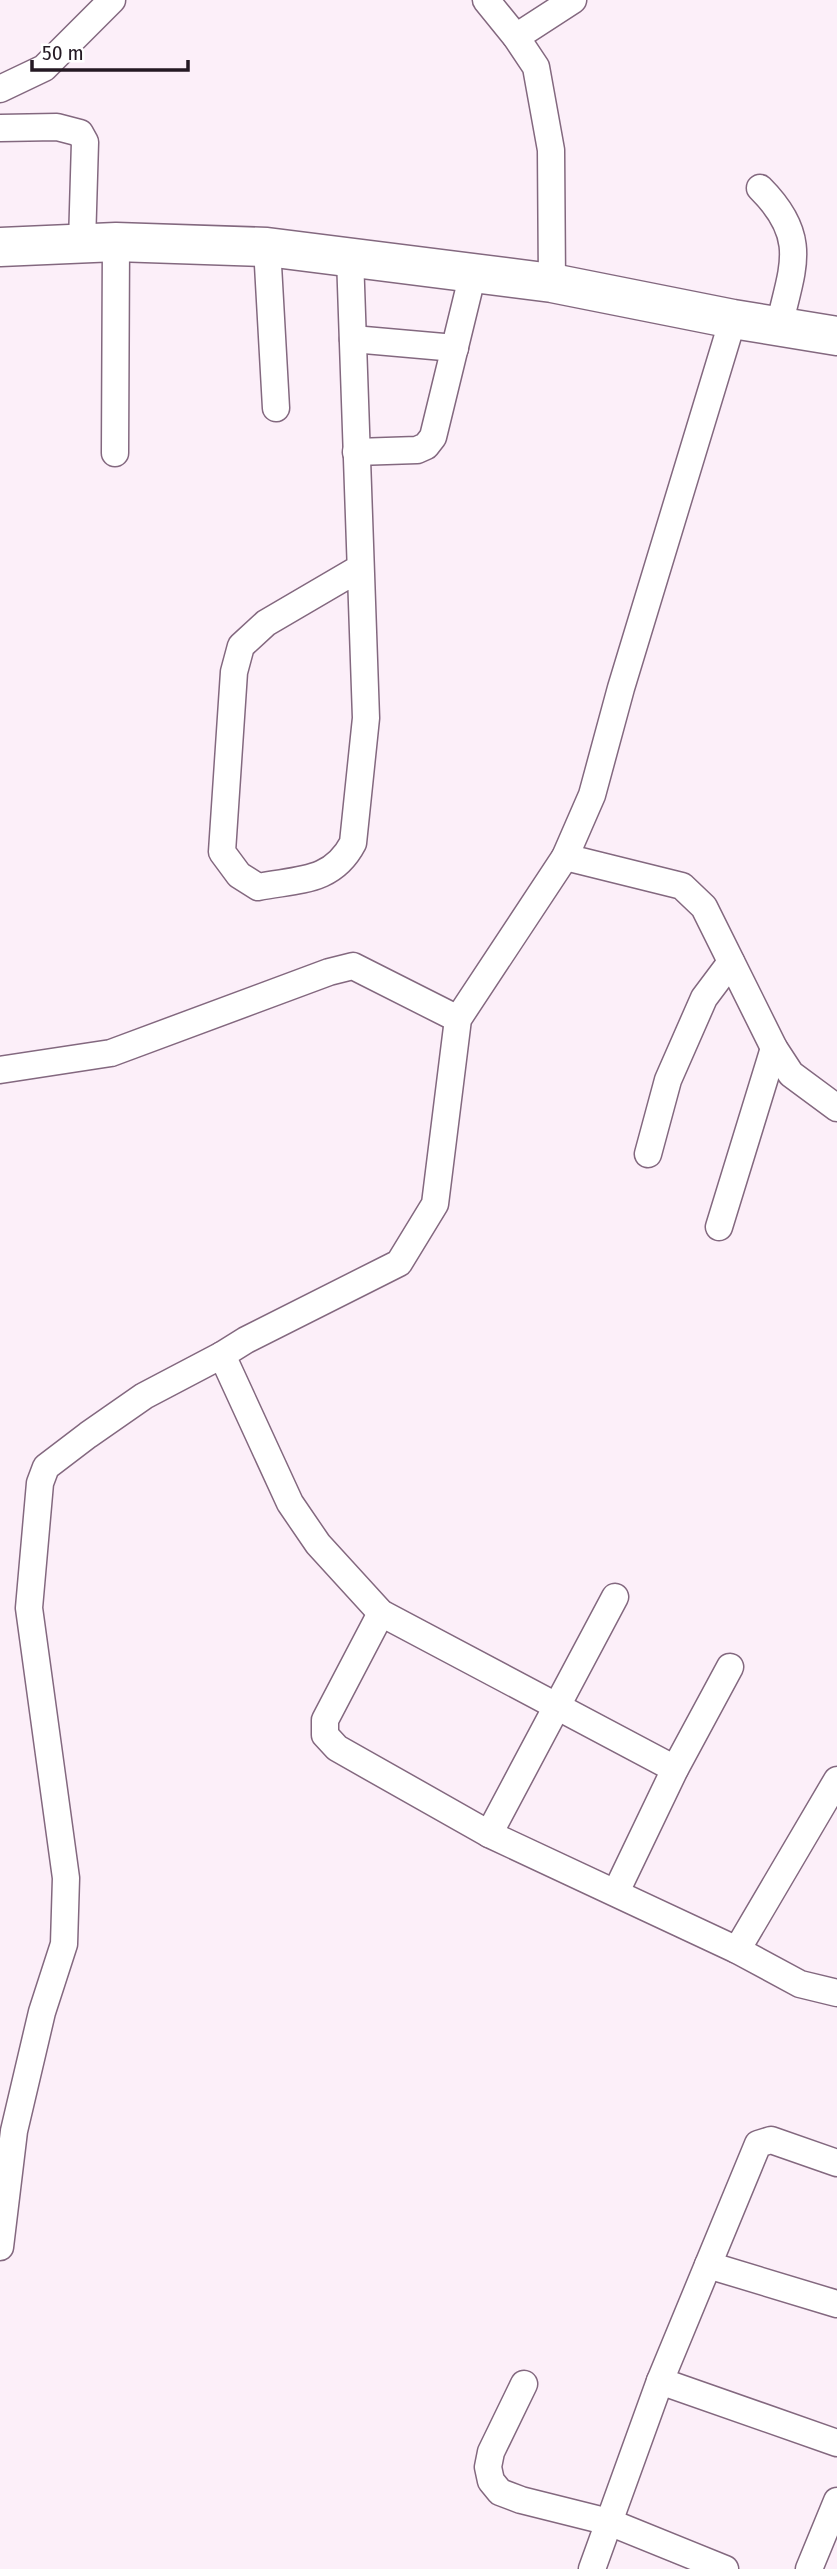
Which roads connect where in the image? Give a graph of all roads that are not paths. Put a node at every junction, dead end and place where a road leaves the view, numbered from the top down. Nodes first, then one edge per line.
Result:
1 (112, 0) edge
2 (486, 0) edge
3 (573, 0) edge
4 (516, 37) junction
5 (0, 89) edge
6 (0, 128) edge
7 (760, 188) dead end
8 (99, 242) junction
9 (0, 247) edge
10 (267, 247) junction
11 (351, 257) junction
12 (473, 273) junction
13 (552, 283) junction
14 (733, 319) junction
15 (779, 327) junction
16 (837, 336) edge
17 (353, 340) junction
18 (455, 348) junction
19 (276, 408) dead end
20 (356, 452) junction
21 (115, 453) dead end
22 (360, 568) junction
23 (565, 856) junction
24 (731, 962) junction
25 (458, 1019) junction
26 (774, 1048) junction
27 (0, 1070) edge
28 (837, 1108) edge
29 (648, 1154) dead end
30 (719, 1227) dead end
31 (222, 1355) junction
32 (615, 1597) dead end
33 (381, 1613) junction
34 (730, 1667) dead end
35 (556, 1706) junction
36 (675, 1769) junction
37 (837, 1780) edge
38 (489, 1834) junction
39 (615, 1892) junction
40 (737, 1950) junction
41 (837, 1993) edge
42 (837, 2163) edge
43 (0, 2246) edge
44 (708, 2265) junction
45 (837, 2304) edge
46 (660, 2381) junction
47 (524, 2384) dead end
48 (837, 2444) edge
49 (837, 2501) edge
50 (609, 2522) junction
51 (592, 2569) edge
52 (725, 2569) edge
53 (809, 2569) edge

1 - 5 street
2 - 4 street
3 - 4 street
4 - 13 street
6 - 8 street
7 - 15 street
8 - 9 highway
8 - 10 highway
8 - 21 street
10 - 11 highway
10 - 19 street
11 - 12 highway
11 - 17 street
12 - 13 highway
12 - 18 street
13 - 14 highway
14 - 15 highway
14 - 23 street
15 - 16 highway
17 - 18 street
17 - 20 street
18 - 20 street
20 - 22 street
22 - 22 street
23 - 24 street
23 - 25 street
24 - 26 street
24 - 29 street
25 - 27 street
25 - 31 street
26 - 28 street
26 - 30 street
31 - 33 street
31 - 43 street
32 - 35 street
33 - 35 street
33 - 38 street
34 - 36 street
35 - 36 street
35 - 38 street
36 - 39 street
37 - 40 street
38 - 39 street
39 - 40 street
40 - 41 street
42 - 44 street
44 - 45 street
44 - 46 street
46 - 48 street
46 - 50 street
47 - 50 street
49 - 53 street
50 - 51 street
50 - 52 street

